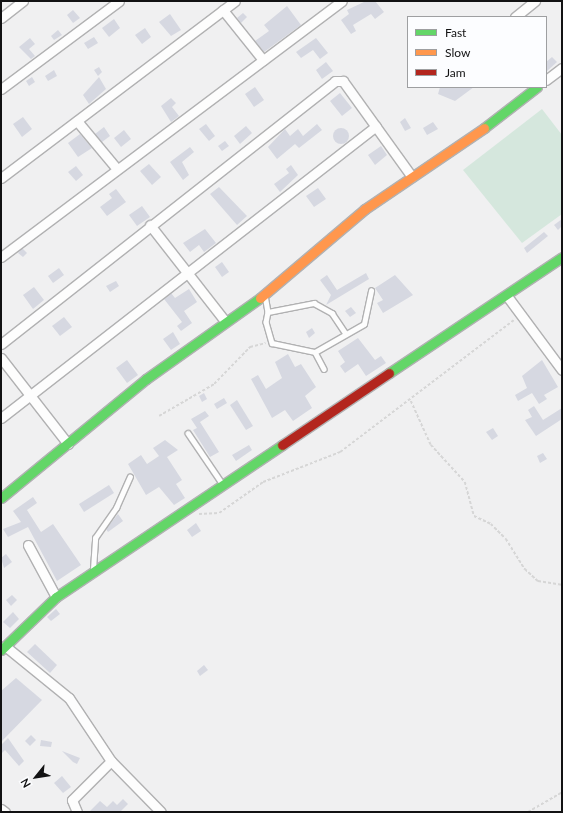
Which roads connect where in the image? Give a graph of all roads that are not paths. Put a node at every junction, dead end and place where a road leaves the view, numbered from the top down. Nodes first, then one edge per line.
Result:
1 (23, 1) edge
2 (119, 1) edge
3 (235, 1) edge
4 (342, 1) edge
5 (535, 1) edge
6 (222, 10) junction
7 (516, 16) edge
8 (1, 18) edge
9 (263, 60) junction
10 (562, 68) edge
11 (547, 79) edge
12 (536, 88) edge
13 (1, 89) edge
14 (77, 121) junction
15 (376, 126) junction
16 (117, 169) junction
17 (412, 177) junction
18 (1, 178) edge
19 (150, 225) junction
20 (1, 257) edge
21 (562, 257) edge
22 (188, 273) junction
23 (371, 291) dead end
24 (264, 294) junction
25 (507, 296) junction
26 (268, 312) junction
27 (224, 321) junction
28 (346, 334) junction
29 (1, 344) edge
30 (315, 352) junction
31 (1, 358) edge
32 (324, 369) dead end
33 (562, 370) edge
34 (30, 395) junction
35 (1, 418) edge
36 (188, 433) dead end
37 (68, 444) junction
38 (130, 477) dead end
39 (223, 485) junction
40 (1, 498) edge
41 (28, 545) dead end
42 (93, 571) junction
43 (56, 597) junction
44 (3, 648) edge
45 (111, 761) junction
46 (1, 809) edge
47 (5, 812) edge
48 (77, 812) edge
49 (161, 812) edge

1 - 8 street
2 - 13 street
3 - 6 street
4 - 9 street
5 - 7 street
6 - 9 street
6 - 14 street
9 - 16 street
10 - 11 street
12 - 17 street
14 - 16 street
14 - 18 street
15 - 17 street
15 - 19 street
15 - 22 street
16 - 20 street
17 - 24 street
19 - 22 street
19 - 29 street
21 - 25 street
22 - 27 street
22 - 34 street
23 - 28 lane
24 - 26 lane
24 - 27 street
25 - 33 street
25 - 39 street
26 - 28 lane
26 - 30 lane
27 - 37 street
28 - 30 lane
30 - 32 lane
31 - 34 street
34 - 35 street
34 - 37 street
36 - 39 lane
37 - 40 street
38 - 42 lane
39 - 42 street
41 - 43 street
42 - 43 street
43 - 44 street
44 - 45 street
45 - 48 street
45 - 49 street
46 - 47 street

